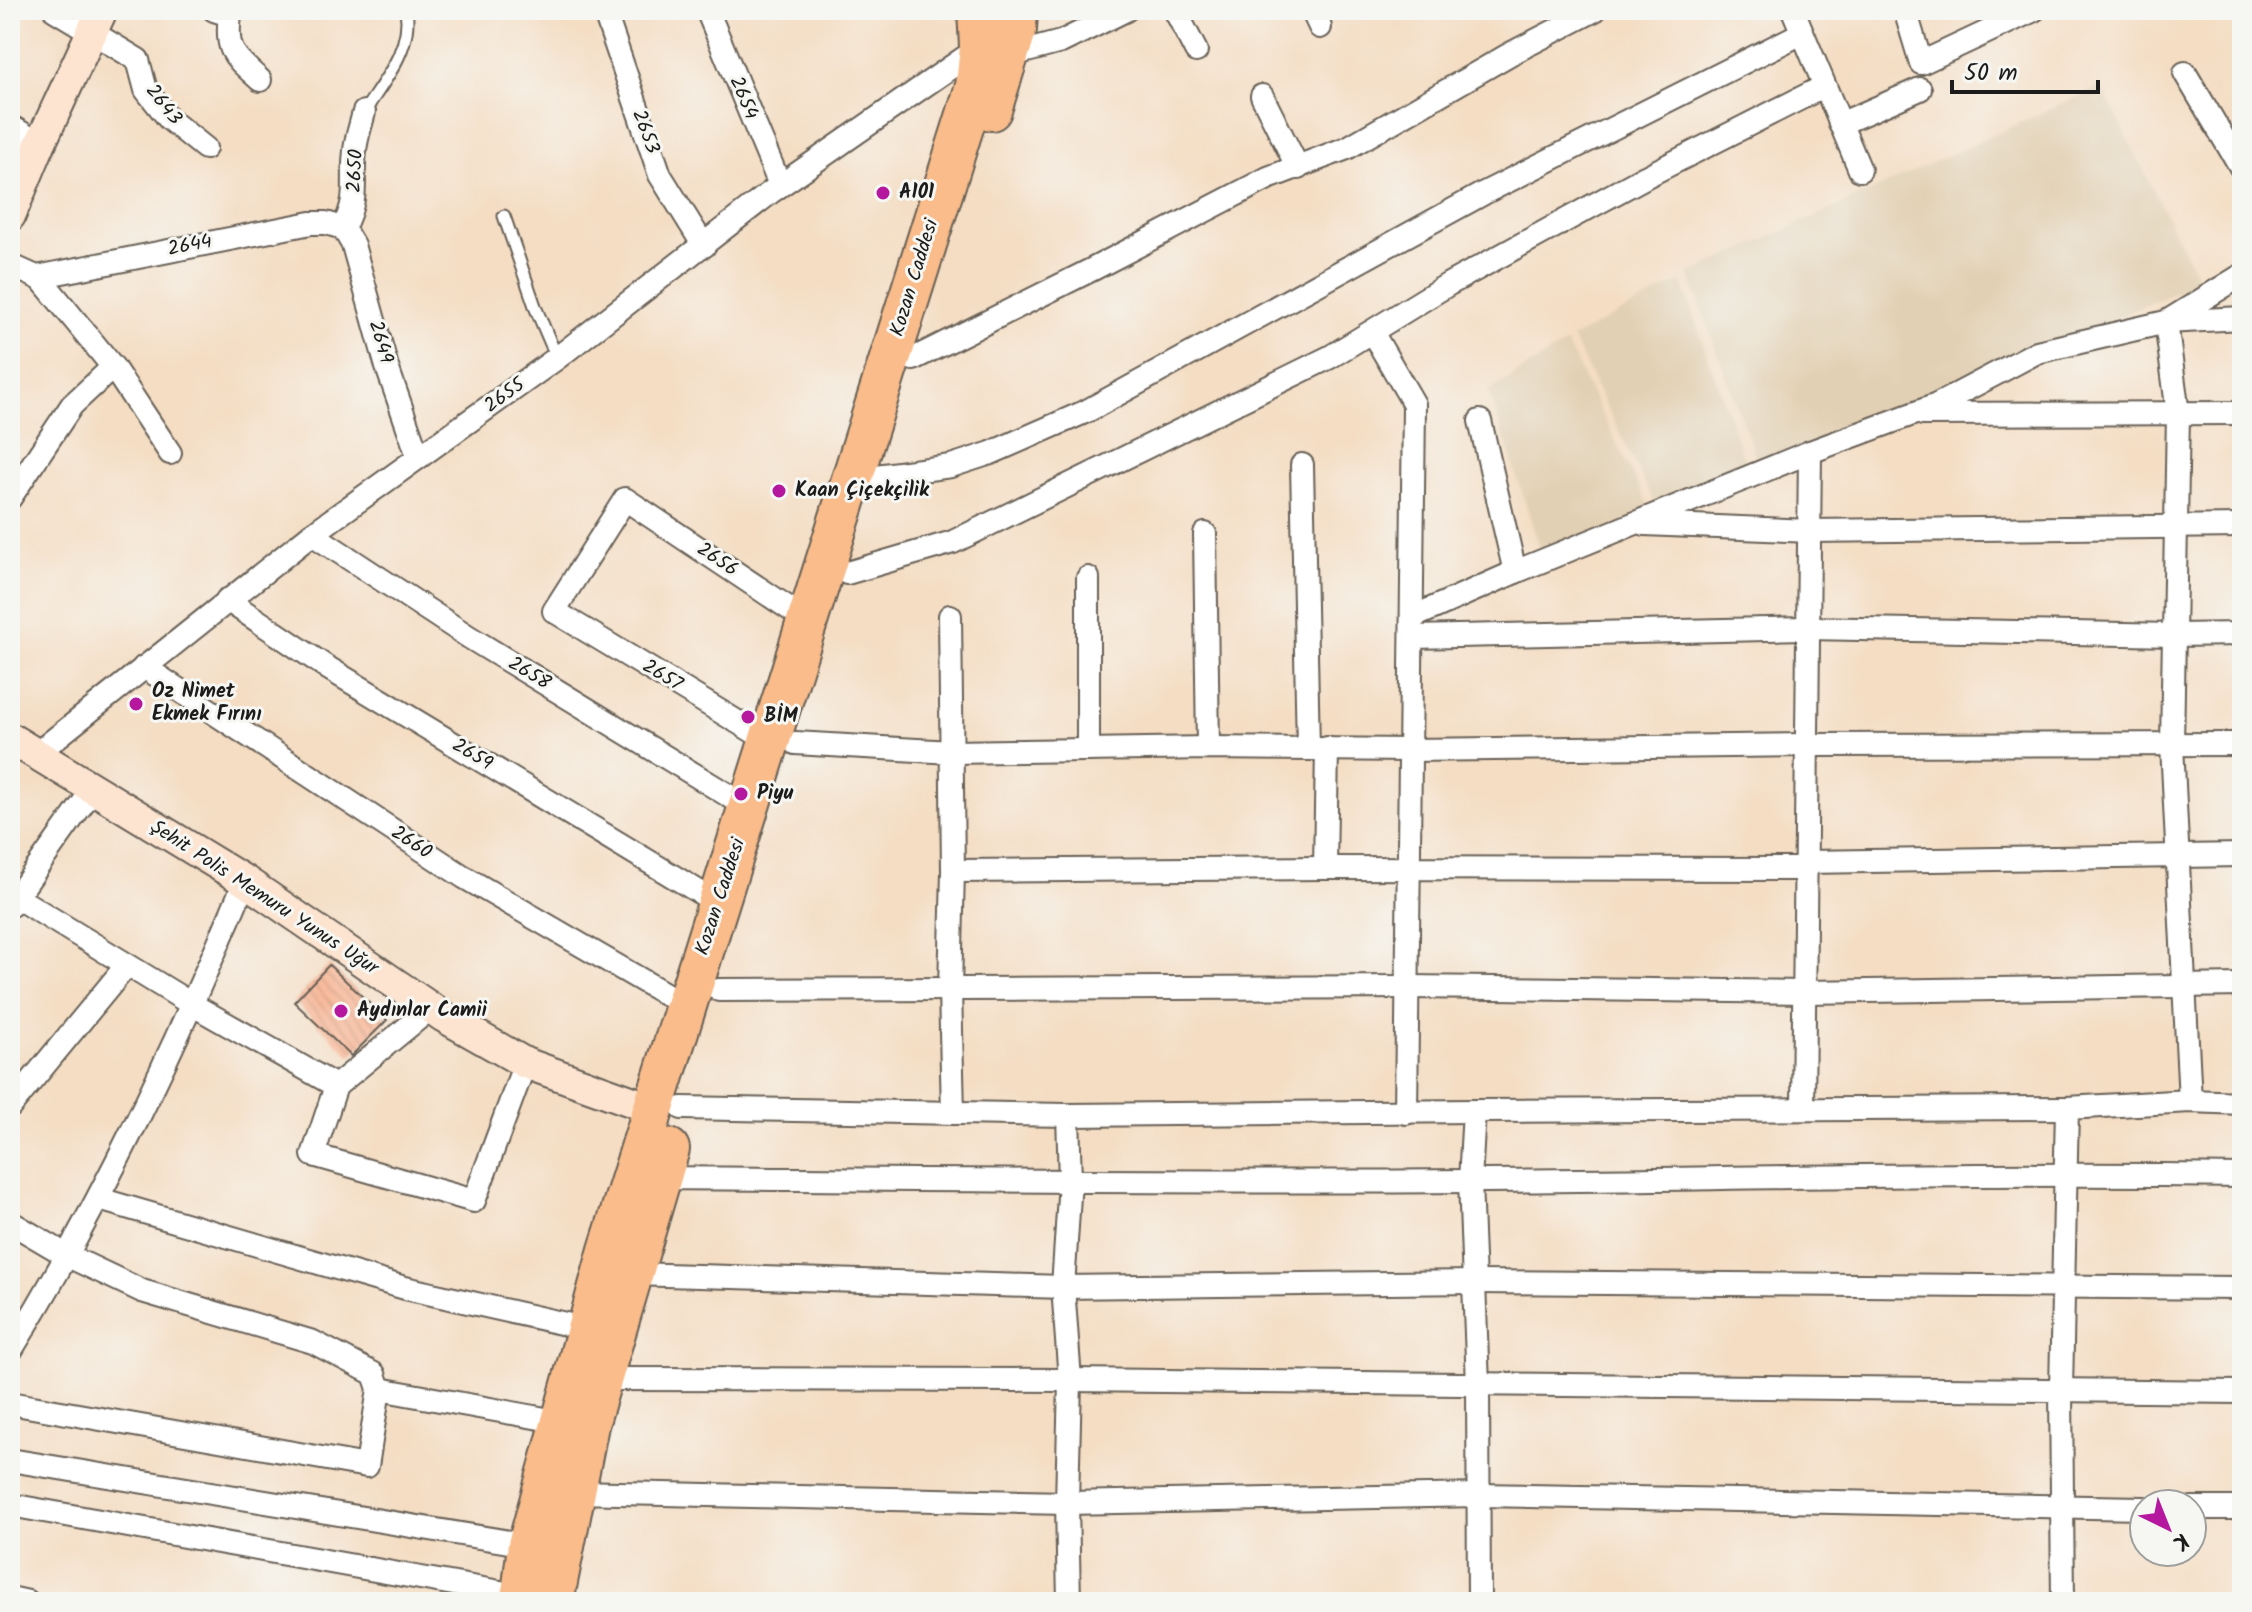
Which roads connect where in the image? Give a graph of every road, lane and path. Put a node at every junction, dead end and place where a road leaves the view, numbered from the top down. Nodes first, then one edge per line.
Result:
1 (55, 10) edge
2 (214, 10) edge
3 (406, 10) edge
4 (604, 10) edge
5 (707, 10) edge
6 (1017, 10) edge
7 (1126, 10) edge
8 (1175, 10) edge
9 (1595, 10) edge
10 (1793, 10) edge
11 (1905, 10) edge
12 (2034, 10) edge
13 (97, 20) edge
14 (1802, 33) junction
15 (989, 38) edge
16 (1196, 51) dead end
17 (2185, 73) dead end
18 (260, 80) dead end
19 (1823, 87) junction
20 (1920, 89) dead end
21 (1262, 96) dead end
22 (364, 112) joint
23 (1840, 124) junction
24 (10, 126) edge
25 (40, 144) junction
26 (205, 148) dead end
27 (1298, 168) junction
28 (2242, 169) edge
29 (1860, 170) dead end
30 (780, 185) junction
31 (10, 216) edge
32 (504, 216) dead end
33 (343, 228) junction
34 (704, 246) junction
35 (10, 265) edge
36 (2242, 275) edge
37 (37, 277) junction
38 (2242, 318) edge
39 (2166, 322) junction
40 (1372, 332) junction
41 (557, 358) junction
42 (913, 359) junction
43 (113, 367) junction
44 (2242, 413) edge
45 (1914, 414) junction
46 (2178, 414) junction
47 (1480, 421) dead end
48 (1810, 452) junction
49 (170, 453) dead end
50 (418, 456) junction
51 (1302, 465) dead end
52 (876, 476) junction
53 (10, 498) edge
54 (625, 499) joint
55 (1636, 524) junction
56 (2177, 526) junction
57 (2242, 526) edge
58 (1810, 531) junction
59 (312, 534) junction
60 (1205, 534) dead end
61 (1515, 572) junction
62 (847, 573) junction
63 (1088, 578) dead end
64 (227, 600) junction
65 (950, 616) dead end
66 (808, 621) junction
67 (1413, 627) junction
68 (1807, 628) junction
69 (2242, 634) edge
70 (2174, 635) junction
71 (144, 667) junction
72 (10, 738) edge
73 (782, 742) junction
74 (2242, 744) edge
75 (1807, 745) junction
76 (2172, 745) junction
77 (1208, 748) junction
78 (1318, 748) junction
79 (1088, 750) junction
80 (1410, 750) junction
81 (952, 752) junction
82 (36, 754) junction
83 (93, 789) junction
84 (749, 808) junction
85 (2242, 855) edge
86 (2177, 857) junction
87 (1806, 866) junction
88 (1325, 868) junction
89 (1408, 869) junction
90 (953, 871) junction
91 (245, 881) junction
92 (13, 901) edge
93 (719, 904) junction
94 (127, 965) junction
95 (2184, 985) junction
96 (2242, 985) edge
97 (1408, 987) junction
98 (950, 989) junction
99 (1805, 992) junction
100 (702, 998) junction
101 (193, 1005) junction
102 (431, 1008) junction
103 (525, 1063) junction
104 (336, 1086) junction
105 (2190, 1101) junction
106 (2242, 1103) edge
107 (10, 1107) edge
108 (2067, 1108) junction
109 (668, 1109) junction
110 (1803, 1109) junction
111 (1474, 1111) junction
112 (953, 1113) junction
113 (1406, 1113) junction
114 (1068, 1115) junction
115 (2067, 1174) junction
116 (2242, 1176) edge
117 (660, 1178) junction
118 (1070, 1181) junction
119 (1470, 1181) junction
120 (99, 1199) junction
121 (10, 1222) edge
122 (66, 1255) junction
123 (632, 1274) junction
124 (1475, 1282) junction
125 (1063, 1287) junction
126 (2064, 1288) junction
127 (2242, 1288) edge
128 (588, 1329) junction
129 (13, 1340) edge
130 (602, 1379) junction
131 (1070, 1380) junction
132 (1478, 1385) junction
133 (379, 1389) junction
134 (2061, 1390) junction
135 (2242, 1392) edge
136 (10, 1403) edge
137 (562, 1422) junction
138 (10, 1460) edge
139 (575, 1492) junction
140 (1480, 1495) junction
141 (1067, 1503) junction
142 (10, 1505) edge
143 (2062, 1508) junction
144 (2128, 1508) edge
145 (2208, 1508) edge
146 (2242, 1508) edge
147 (528, 1545) junction
148 (10, 1598) edge
149 (542, 1601) edge
150 (28, 1602) edge
151 (1069, 1602) edge
152 (1479, 1602) edge
153 (2063, 1602) edge

1 - 13 street, 2643
2 - 18 street
3 - 22 lane
4 - 34 street, 2653
5 - 30 street, 2654
6 - 15 highway, Kozan Caddesi
7 - 15 street, 2655
8 - 16 street
9 - 27 street
10 - 14 street
11 - 12 street
13 - 25 main road
13 - 26 street, 2643
14 - 19 street
14 - 52 street
15 - 30 street, 2655
15 - 42 highway, Kozan Caddesi
15 - 66 highway, Kozan Caddesi
17 - 28 street
19 - 23 street
19 - 40 street
20 - 23 street
21 - 27 street
22 - 33 street, 2650
23 - 29 street
24 - 25 street
25 - 31 main road
27 - 42 street
30 - 34 street, 2655
32 - 41 lane
33 - 37 street, 2644
33 - 50 street, 2649
34 - 41 street, 2655
35 - 37 street
36 - 39 street
37 - 43 street
38 - 39 street
39 - 45 street
39 - 46 street
40 - 62 street
40 - 67 street
41 - 50 street, 2655
42 - 52 highway, Kozan Caddesi
43 - 49 street
43 - 53 street
44 - 46 street
45 - 46 street
45 - 48 street
46 - 56 street
47 - 61 street
48 - 55 street
48 - 58 street
50 - 59 street, 2655
51 - 78 street
52 - 62 highway, Kozan Caddesi
54 - 66 street, 2656
54 - 73 street, 2657
55 - 58 street
55 - 61 street
56 - 57 street
56 - 58 street
56 - 70 street
58 - 68 street
59 - 64 street, 2655
59 - 84 street, 2658
60 - 77 street
61 - 67 street
62 - 73 highway, Kozan Caddesi
63 - 79 street
64 - 71 street, 2655
64 - 93 street, 2659
65 - 81 street
66 - 73 highway, Kozan Caddesi
67 - 68 street
67 - 80 street
68 - 70 street
68 - 75 street
69 - 70 street
70 - 76 street
71 - 82 street, 2655
71 - 100 street, 2660
72 - 82 main road, Şehit Polis Memuru Yunus Uğur
73 - 81 street
73 - 84 highway, Kozan Caddesi
73 - 100 highway, Kozan Caddesi
74 - 76 street
75 - 76 street
75 - 80 street
75 - 87 street
76 - 86 street
77 - 78 street
77 - 79 street
78 - 80 street
78 - 88 street
79 - 81 street
80 - 89 street
81 - 90 street
82 - 83 main road, Şehit Polis Memuru Yunus Uğur
83 - 91 main road, Şehit Polis Memuru Yunus Uğur
83 - 92 street
84 - 93 highway, Kozan Caddesi
85 - 86 street
86 - 87 street
86 - 95 street
87 - 89 street
87 - 99 street
88 - 89 street
88 - 90 street
89 - 97 street
90 - 98 street
91 - 101 street
91 - 102 main road, Şehit Polis Memuru Yunus Uğur
92 - 94 street
93 - 100 highway, Kozan Caddesi
94 - 101 street
94 - 107 street
95 - 96 street
95 - 99 street
95 - 105 street
97 - 98 street
97 - 99 street
97 - 113 street
98 - 100 street
98 - 112 street
99 - 110 street
100 - 109 highway, Kozan Caddesi
101 - 104 street
101 - 120 street
102 - 103 main road, Şehit Polis Memuru Yunus Uğur
102 - 104 street
103 - 104 street
103 - 109 main road, Şehit Polis Memuru Yunus Uğur
105 - 106 street
105 - 108 street
108 - 110 street
108 - 115 street
109 - 112 street
109 - 117 highway, Kozan Caddesi
109 - 128 highway, Kozan Caddesi
110 - 111 street
111 - 113 street
111 - 119 street
112 - 114 street
113 - 114 street
114 - 118 street
115 - 116 street
115 - 119 street
115 - 126 street
117 - 118 street
117 - 123 highway, Kozan Caddesi
118 - 119 street
118 - 125 street
119 - 124 street
120 - 122 street
120 - 128 street
121 - 122 street
122 - 129 street
122 - 133 street
123 - 125 street
123 - 130 highway, Kozan Caddesi
124 - 125 street
124 - 126 street
124 - 132 street
125 - 131 street
126 - 127 street
126 - 134 street
128 - 137 highway, Kozan Caddesi
130 - 131 street
130 - 139 highway, Kozan Caddesi
131 - 132 street
131 - 141 street
132 - 134 street
132 - 140 street
133 - 136 street
133 - 137 street
134 - 135 street
134 - 143 street
137 - 147 highway, Kozan Caddesi
138 - 147 street
139 - 141 street
139 - 149 highway, Kozan Caddesi
140 - 141 street
140 - 143 street
140 - 152 street
141 - 151 street
142 - 149 street
143 - 144 street
143 - 153 street
145 - 146 street
147 - 149 highway, Kozan Caddesi
148 - 150 street

